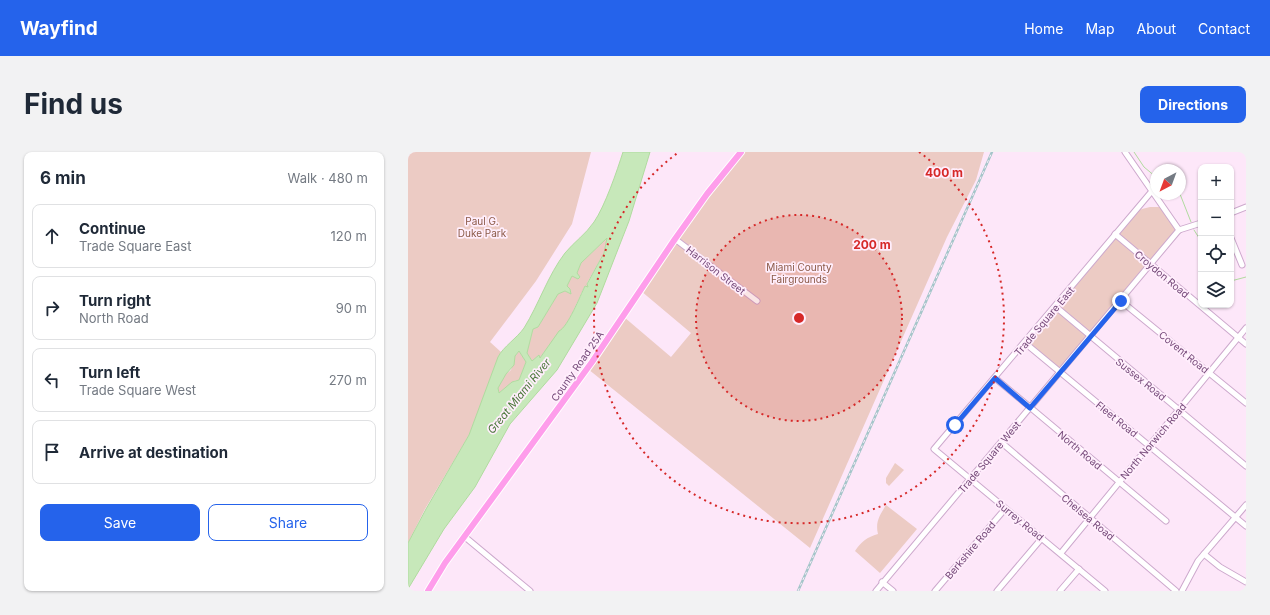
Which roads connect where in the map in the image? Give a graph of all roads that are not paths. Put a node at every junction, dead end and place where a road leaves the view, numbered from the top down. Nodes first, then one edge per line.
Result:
1 (741, 152) edge
2 (1125, 152) edge
3 (1150, 188) edge
4 (1150, 193) edge
5 (1158, 200) edge
6 (1246, 207) edge
7 (1234, 212) edge
8 (1198, 224) edge
9 (1179, 230) junction
10 (1115, 234) junction
11 (675, 238) junction
12 (1234, 245) edge
13 (1150, 264) junction
14 (1242, 265) dead end
15 (757, 301) dead end
16 (1121, 301) junction
17 (1056, 307) junction
18 (1246, 328) edge
19 (1090, 337) junction
20 (1238, 337) junction
21 (1025, 343) junction
22 (1246, 344) edge
23 (1060, 373) junction
24 (1210, 373) junction
25 (995, 378) junction
26 (1246, 404) edge
27 (1030, 408) junction
28 (1180, 410) junction
29 (1002, 443) junction
30 (1149, 445) junction
31 (934, 450) joint
32 (1246, 466) edge
33 (970, 479) junction
34 (1118, 482) junction
35 (1246, 505) edge
36 (1005, 509) junction
37 (1235, 517) junction
38 (1089, 518) junction
39 (1166, 521) dead end
40 (1246, 526) edge
41 (465, 537) junction
42 (1042, 538) junction
43 (1061, 553) junction
44 (1204, 554) junction
45 (1079, 569) junction
46 (882, 582) junction
47 (1246, 582) edge
48 (428, 591) edge
49 (530, 591) edge
50 (876, 591) edge
51 (893, 591) edge
52 (935, 591) edge
53 (997, 591) edge
54 (1060, 591) edge
55 (1105, 591) edge
56 (1176, 591) edge
57 (1182, 591) edge

1 - 11 main road, County Road 25A
2 - 3 street
4 - 10 street, Trade Square East
5 - 9 street
6 - 7 street
8 - 9 street
9 - 13 street, Trade Square West
10 - 13 street, Croydon Road
10 - 17 street, Trade Square East
11 - 15 street, Harrison Street
11 - 41 main road, County Road 25A
12 - 14 street
13 - 16 street, Trade Square West
13 - 20 street, Croydon Road
16 - 19 street, Trade Square West
16 - 24 street, Covent Road
17 - 19 street, Sussex Road
17 - 21 street, Trade Square East
18 - 20 street, North Norwich Road
19 - 23 street, Trade Square West
19 - 28 street, Sussex Road
20 - 22 street, Croydon Road
20 - 24 street, North Norwich Road
21 - 23 street, Fleet Road
21 - 25 street, Trade Square East
23 - 27 street, Trade Square West
23 - 30 street, Fleet Road
24 - 26 street, Covent Road
24 - 28 street, North Norwich Road
25 - 27 street, North Road
25 - 31 street, Trade Square East
27 - 29 street, Trade Square West
27 - 34 street, North Road
28 - 30 street, North Norwich Road
28 - 32 street, Sussex Road
29 - 33 street, Trade Square West
29 - 38 street, Chelsea Road
30 - 34 street, North Norwich Road
30 - 37 street, Fleet Road
31 - 33 street, Surrey Road
33 - 36 street, Surrey Road
33 - 46 street, Trade Square West
34 - 38 street, North Norwich Road
34 - 39 street, North Road
35 - 37 street
36 - 42 street, Surrey Road
36 - 52 street, Berkshire Road
37 - 40 street, Fleet Road
37 - 44 street
38 - 43 street, North Norwich Road
38 - 56 street, Chelsea Road
41 - 48 main road, County Road 25A
41 - 49 street
42 - 43 street, Surrey Road
42 - 53 street
43 - 45 street, Surrey Road
44 - 47 street
44 - 57 street
45 - 54 street
45 - 55 street, Surrey Road
46 - 50 street, Trade Square West
46 - 51 street

